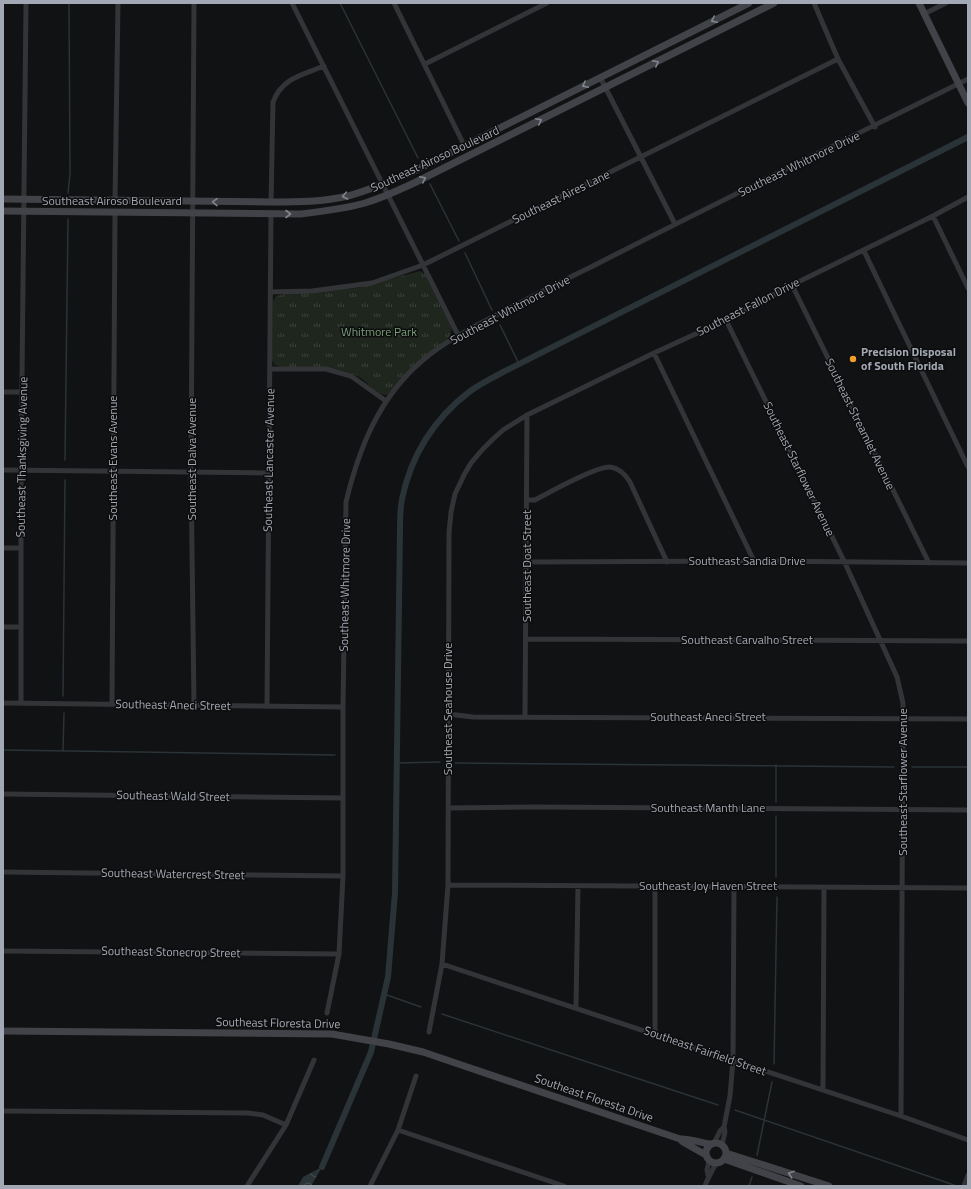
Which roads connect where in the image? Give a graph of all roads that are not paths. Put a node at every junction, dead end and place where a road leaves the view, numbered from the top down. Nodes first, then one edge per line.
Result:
1 (26, 3) edge
2 (118, 3) edge
3 (194, 3) edge
4 (292, 3) edge
5 (394, 3) edge
6 (547, 3) edge
7 (749, 3) edge
8 (774, 3) edge
9 (814, 3) edge
10 (919, 3) edge
11 (946, 3) edge
12 (924, 14) junction
13 (838, 59) junction
14 (425, 64) junction
15 (324, 66) junction
16 (600, 77) junction
17 (968, 79) edge
18 (959, 84) junction
19 (605, 88) junction
20 (968, 103) edge
21 (875, 127) junction
22 (499, 128) junction
23 (504, 138) junction
24 (464, 145) junction
25 (641, 158) junction
26 (382, 185) junction
27 (387, 194) junction
28 (968, 197) edge
29 (3, 199) edge
30 (24, 200) junction
31 (115, 200) junction
32 (193, 202) junction
33 (271, 202) junction
34 (3, 211) edge
35 (25, 211) junction
36 (115, 212) junction
37 (193, 213) junction
38 (271, 214) junction
39 (933, 216) junction
40 (675, 224) junction
41 (864, 251) junction
42 (423, 265) junction
43 (792, 285) junction
44 (968, 288) edge
45 (270, 292) junction
46 (726, 320) junction
47 (458, 335) junction
48 (654, 353) junction
49 (271, 369) junction
50 (3, 392) edge
51 (22, 392) junction
52 (386, 401) junction
53 (528, 415) junction
54 (968, 467) edge
55 (3, 470) edge
56 (21, 470) junction
57 (113, 471) junction
58 (191, 472) junction
59 (268, 473) junction
60 (528, 500) junction
61 (3, 548) edge
62 (21, 548) junction
63 (754, 561) junction
64 (844, 561) junction
65 (526, 562) junction
66 (667, 562) junction
67 (929, 563) junction
68 (968, 563) edge
69 (3, 627) edge
70 (21, 627) junction
71 (527, 639) junction
72 (880, 641) junction
73 (968, 641) edge
74 (3, 703) edge
75 (21, 703) junction
76 (112, 704) junction
77 (194, 705) junction
78 (267, 706) junction
79 (343, 707) junction
80 (448, 714) junction
81 (525, 716) junction
82 (904, 719) junction
83 (968, 719) edge
84 (3, 794) edge
85 (343, 798) junction
86 (448, 808) junction
87 (904, 810) junction
88 (968, 810) edge
89 (3, 872) edge
90 (343, 876) junction
91 (448, 885) junction
92 (578, 886) junction
93 (655, 886) junction
94 (734, 887) junction
95 (824, 887) junction
96 (902, 887) junction
97 (968, 888) edge
98 (3, 951) edge
99 (339, 954) junction
100 (442, 964) junction
101 (576, 1007) junction
102 (327, 1013) dead end
103 (3, 1031) edge
104 (429, 1032) dead end
105 (655, 1034) junction
106 (314, 1060) dead end
107 (733, 1060) junction
108 (416, 1076) dead end
109 (822, 1090) junction
110 (3, 1110) edge
111 (901, 1116) junction
112 (286, 1125) junction
113 (724, 1127) junction
114 (398, 1130) junction
115 (680, 1139) junction
116 (968, 1140) edge
117 (712, 1144) junction
118 (722, 1145) junction
119 (725, 1156) junction
120 (710, 1160) junction
121 (968, 1175) edge
122 (247, 1186) edge
123 (370, 1186) edge
124 (564, 1186) edge
125 (704, 1186) edge
126 (801, 1186) edge
127 (828, 1186) edge
128 (964, 1186) edge

1 - 30 street, Southeast Thanksgiving Avenue
2 - 31 street
3 - 32 street, Southeast Dalva Avenue
4 - 15 street
5 - 14 street
6 - 14 street
7 -> 16 main road, Southeast Airoso Boulevard
19 -> 8 main road, Southeast Airoso Boulevard
9 - 13 street
10 - 12 main road
11 - 12 street
12 - 18 main road
13 - 21 street
13 - 25 street, Southeast Aires Lane
14 - 24 street
15 - 26 street
15 - 33 street
16 - 19 street
16 -> 22 main road, Southeast Airoso Boulevard
17 - 18 street, Southeast Whitmore Drive
18 - 20 main road
18 - 21 street, Southeast Whitmore Drive
23 -> 19 main road, Southeast Airoso Boulevard
19 - 25 street
21 - 40 street, Southeast Whitmore Drive
22 - 23 main road
22 - 24 main road, Southeast Airoso Boulevard
27 -> 23 main road, Southeast Airoso Boulevard
24 - 26 main road, Southeast Airoso Boulevard
25 - 40 street
25 - 42 street, Southeast Aires Lane
26 - 27 street
26 -> 33 main road, Southeast Airoso Boulevard
38 -> 27 main road, Southeast Airoso Boulevard
27 - 42 street
28 - 39 street, Southeast Fallon Drive
29 - 30 main road, Southeast Airoso Boulevard
30 - 31 main road, Southeast Airoso Boulevard
30 - 35 street, Southeast Thanksgiving Avenue
31 - 32 main road, Southeast Airoso Boulevard
33 -> 32 main road, Southeast Airoso Boulevard
32 - 37 street, Southeast Dalva Avenue
34 - 35 main road, Southeast Airoso Boulevard
35 - 36 main road, Southeast Airoso Boulevard
35 - 51 street, Southeast Thanksgiving Avenue
36 - 37 main road, Southeast Airoso Boulevard
36 - 57 street, Southeast Evans Avenue
37 - 38 main road, Southeast Airoso Boulevard
37 - 58 street, Southeast Dalva Avenue
38 - 45 street, Southeast Lancaster Avenue
39 - 41 street, Southeast Fallon Drive
39 - 44 street
40 - 47 street, Southeast Whitmore Drive
41 - 43 street, Southeast Fallon Drive
41 - 54 street
42 - 45 street, Southeast Aires Lane
42 - 47 street
43 - 46 street, Southeast Fallon Drive
43 - 67 street, Southeast Streamlet Avenue
45 - 49 street, Southeast Lancaster Avenue
46 - 48 street, Southeast Fallon Drive
46 - 64 street, Southeast Starflower Avenue
47 - 52 street, Southeast Whitmore Drive
48 - 53 street, Southeast Fallon Drive
48 - 63 street
49 - 52 street
49 - 59 street, Southeast Lancaster Avenue
50 - 51 street
51 - 56 street, Southeast Thanksgiving Avenue
52 - 79 street, Southeast Whitmore Drive
53 - 60 street, Southeast Doat Street
53 - 80 street, Southeast Seahouse Drive
55 - 56 street
56 - 57 street
56 - 62 street, Southeast Thanksgiving Avenue
57 - 58 street
57 - 76 street, Southeast Evans Avenue
58 - 59 street
58 - 77 street, Southeast Dalva Avenue
59 - 78 street, Southeast Lancaster Avenue
60 - 65 street, Southeast Doat Street
60 - 66 street
61 - 62 street
62 - 70 street, Southeast Thanksgiving Avenue
63 - 64 street, Southeast Sandia Drive
63 - 66 street, Southeast Sandia Drive
64 - 67 street, Southeast Sandia Drive
64 - 72 street, Southeast Starflower Avenue
65 - 66 street, Southeast Sandia Drive
65 - 71 street, Southeast Doat Street
67 - 68 street, Southeast Sandia Drive
69 - 70 street
70 - 75 street, Southeast Thanksgiving Avenue
71 - 72 street, Southeast Carvalho Street
71 - 81 street, Southeast Doat Street
72 - 73 street, Southeast Carvalho Street
72 - 82 street, Southeast Starflower Avenue
74 - 75 street, Southeast Aneci Street
75 - 76 street, Southeast Aneci Street
76 - 77 street, Southeast Aneci Street
77 - 78 street, Southeast Aneci Street
78 - 79 street, Southeast Aneci Street
79 - 85 street, Southeast Whitmore Drive
80 - 81 street, Southeast Aneci Street
80 - 86 street, Southeast Seahouse Drive
81 - 82 street, Southeast Aneci Street
82 - 83 street, Southeast Aneci Street
82 - 87 street, Southeast Starflower Avenue
84 - 85 street, Southeast Wald Street
85 - 90 street, Southeast Whitmore Drive
86 - 87 street, Southeast Manth Lane
86 - 91 street, Southeast Seahouse Drive
87 - 88 street, Southeast Manth Lane
87 - 96 street, Southeast Starflower Avenue
89 - 90 street, Southeast Watercrest Street
90 - 99 street, Southeast Whitmore Drive
91 - 92 street, Southeast Joy Haven Street
91 - 100 street, Southeast Seahouse Drive
92 - 93 street, Southeast Joy Haven Street
92 - 101 street
93 - 94 street, Southeast Joy Haven Street
93 - 105 street
94 - 95 street, Southeast Joy Haven Street
94 - 107 street
95 - 96 street, Southeast Joy Haven Street
95 - 109 street
96 - 97 street, Southeast Joy Haven Street
96 - 111 street, Southeast Starflower Avenue
98 - 99 street, Southeast Stonecrop Street
99 - 102 street, Southeast Whitmore Drive
100 - 101 street, Southeast Fairfield Street
100 - 104 street, Southeast Seahouse Drive
101 - 105 street, Southeast Fairfield Street
103 - 115 main road, Southeast Floresta Drive
105 - 107 street, Southeast Fairfield Street
106 - 112 street
107 - 109 street, Southeast Fairfield Street
107 - 113 street
108 - 114 street
109 - 111 street, Southeast Fairfield Street
110 - 112 street
111 - 116 street, Southeast Fairfield Street
112 - 122 street
113 - 117 street
113 - 118 street
114 - 123 street
114 - 124 street
115 - 117 main road, Southeast Floresta Drive
115 - 120 main road, Southeast Floresta Drive
117 - 118 main road, Southeast Floresta Drive
117 - 120 main road
118 - 119 main road
119 - 120 main road
119 - 126 main road
127 -> 119 main road
120 - 125 street
121 - 128 street

